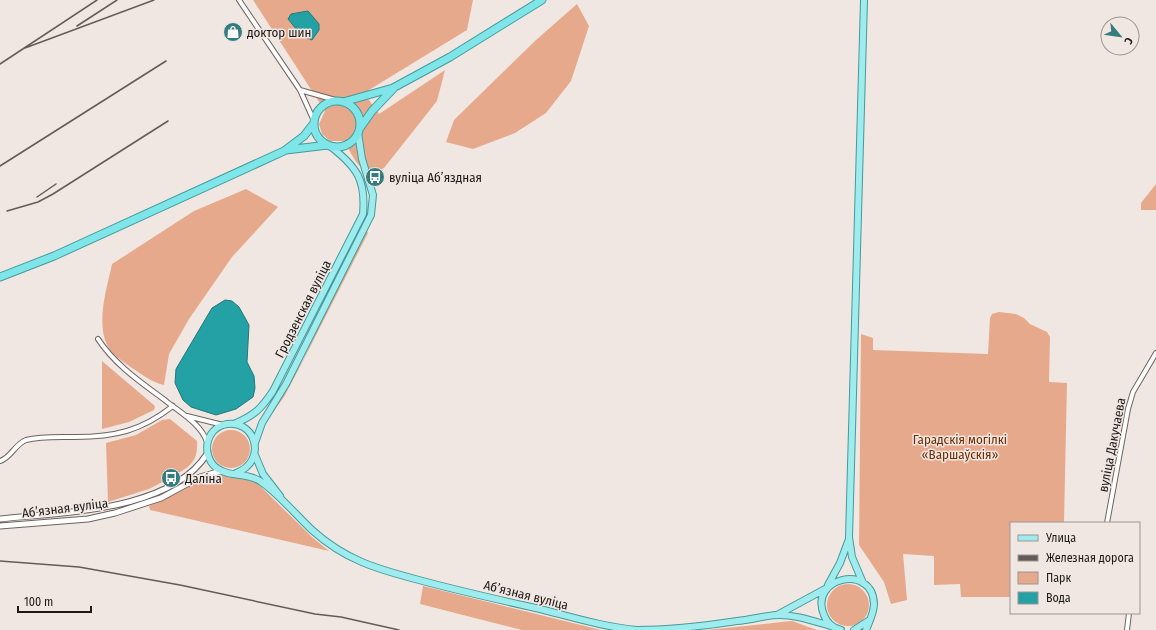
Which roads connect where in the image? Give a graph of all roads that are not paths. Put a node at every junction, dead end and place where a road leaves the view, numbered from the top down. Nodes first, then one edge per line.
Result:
1 (239, 0) edge
2 (542, 0) edge
3 (864, 0) edge
4 (393, 88) junction
5 (300, 90) junction
6 (341, 102) junction
7 (314, 122) junction
8 (359, 131) junction
9 (329, 145) junction
10 (284, 151) junction
11 (0, 277) edge
12 (98, 339) dead end
13 (1156, 353) edge
14 (173, 406) junction
15 (186, 416) junction
16 (234, 424) junction
17 (223, 425) junction
18 (255, 442) junction
19 (207, 443) junction
20 (207, 454) junction
21 (255, 455) junction
22 (0, 461) edge
23 (221, 471) junction
24 (236, 473) junction
25 (290, 508) junction
26 (0, 519) edge
27 (1107, 522) edge
28 (0, 526) edge
29 (849, 537) junction
30 (863, 583) junction
31 (827, 588) junction
32 (1129, 614) edge
33 (777, 615) junction
34 (870, 619) junction
35 (837, 629) edge
36 (638, 630) edge
37 (854, 630) edge
38 (866, 630) edge
39 (1127, 630) edge

1 - 5 street
2 - 4 highway
3 - 29 main road
4 - 6 highway
4 - 8 highway
5 - 6 street
5 - 7 street
6 - 7 highway
6 - 8 highway
7 - 9 highway
7 - 10 highway
8 - 9 highway
8 - 18 main road, Гродзенская вуліца
9 - 10 highway
9 - 16 main road, Гродзенская вуліца
10 - 11 highway
12 - 14 street
13 - 27 street, вуліца Дакучаева
14 - 15 street
14 - 22 street
15 - 17 street
15 - 19 street
16 - 17 main road
16 - 18 main road
17 - 19 main road
18 - 21 main road, Абʼязная вуліца
19 - 20 main road
20 - 23 main road
20 - 26 street, Абʼязная вуліца
21 - 24 main road
21 - 25 main road, Абʼязная вуліца
23 - 24 main road, Абʼязная вуліца
23 - 28 street, Абʼязная вуліца
24 - 25 main road, Абʼязная вуліца
25 - 36 main road, Абʼязная вуліца
29 - 30 main road
29 - 31 main road
30 - 31 main road, Абʼязная вуліца
30 - 34 main road
31 - 33 main road, Абʼязная вуліца
31 - 35 main road
32 - 39 street
33 - 35 main road, Абʼязная вуліца
33 - 36 main road, Абʼязная вуліца
34 - 37 main road
34 - 38 main road

